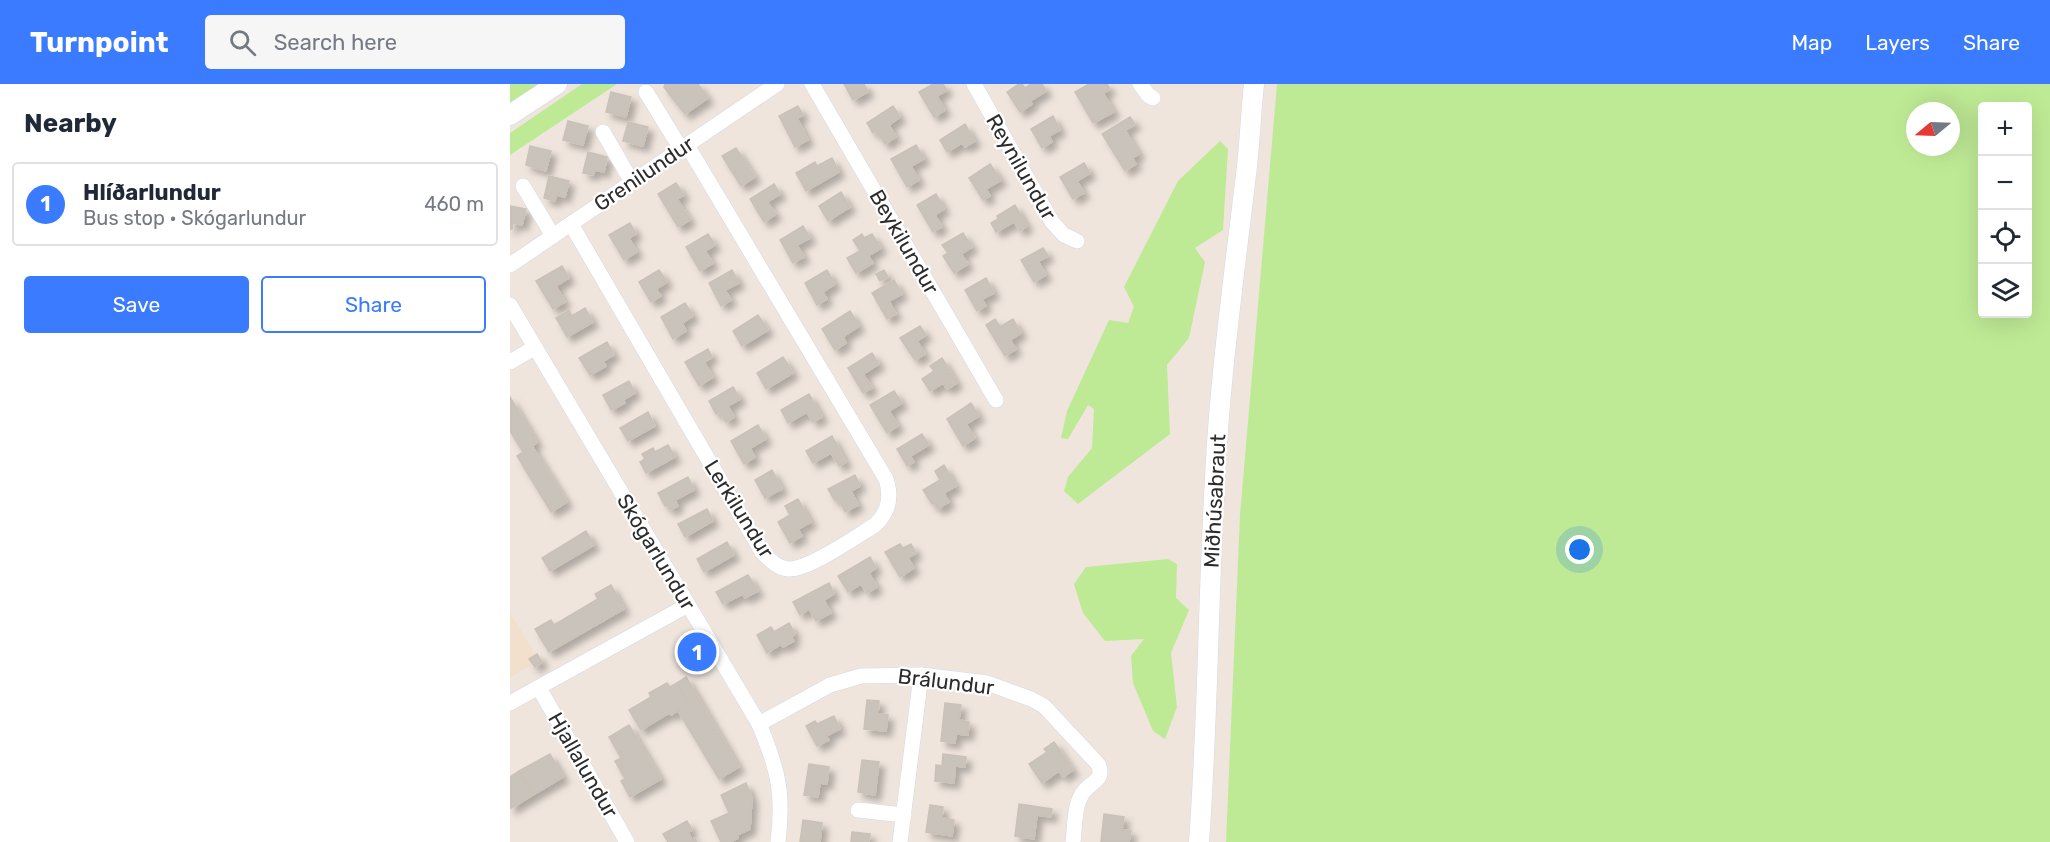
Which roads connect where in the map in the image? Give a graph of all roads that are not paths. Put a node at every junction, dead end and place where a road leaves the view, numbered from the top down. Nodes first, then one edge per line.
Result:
1 (556, 84) edge
2 (777, 84) edge
3 (812, 84) edge
4 (974, 84) edge
5 (1140, 84) edge
6 (1254, 84) edge
7 (1264, 84) edge
8 (646, 92) dead end
9 (1153, 98) dead end
10 (510, 115) edge
11 (603, 132) dead end
12 (684, 147) junction
13 (1248, 162) junction
14 (632, 182) junction
15 (523, 186) dead end
16 (571, 224) junction
17 (553, 236) junction
18 (1077, 242) dead end
19 (510, 265) edge
20 (510, 305) edge
21 (534, 348) junction
22 (510, 362) edge
23 (996, 400) dead end
24 (688, 605) junction
25 (921, 675) junction
26 (538, 688) junction
27 (510, 703) edge
28 (759, 724) junction
29 (858, 810) dead end
30 (904, 815) junction
31 (627, 842) edge
32 (778, 842) edge
33 (900, 842) edge
34 (1073, 842) edge
35 (1199, 842) edge

1 - 10 street
2 - 12 street, Grenilundur
3 - 23 street, Beykilundur
4 - 18 street, Reynilundur
5 - 9 street
6 - 13 street, Miðhúsabraut
7 - 13 street, Miðhúsabraut
8 - 12 street, Lerkilundur
11 - 14 street
12 - 14 street, Grenilundur
12 - 16 street, Lerkilundur
13 - 35 street, Miðhúsabraut
14 - 16 street, Grenilundur
15 - 17 street
16 - 17 street, Grenilundur
17 - 19 street, Grenilundur
20 - 21 street, Skógarlundur
21 - 22 street
21 - 24 street, Skógarlundur
24 - 26 street
24 - 28 street, Skógarlundur
25 - 28 street, Brálundur
25 - 30 street
25 - 34 street, Brálundur
26 - 27 street
26 - 31 street, Hjallalundur
28 - 32 street, Skógarlundur
29 - 30 street
30 - 33 street

